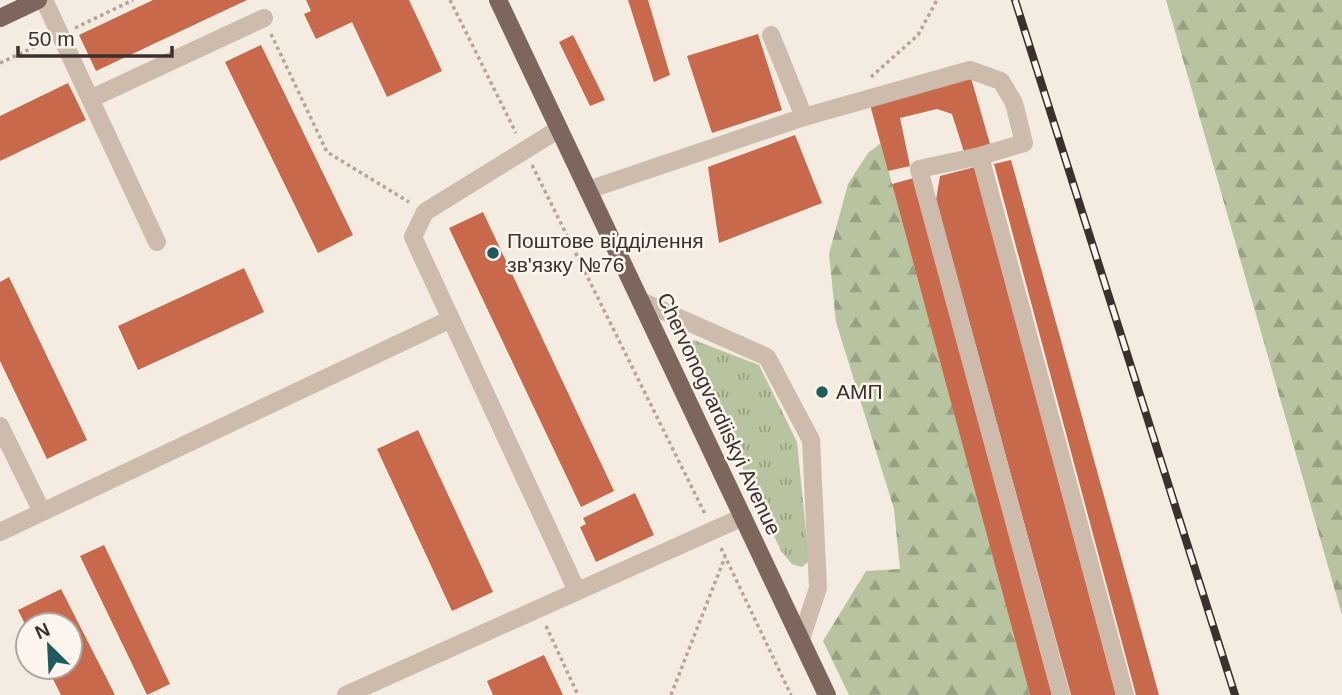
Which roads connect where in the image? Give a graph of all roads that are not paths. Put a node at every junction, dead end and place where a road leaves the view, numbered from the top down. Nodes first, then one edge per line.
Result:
1 (38, 0) edge
2 (44, 0) edge
3 (498, 0) edge
4 (0, 18) edge
5 (264, 18) road end
6 (771, 35) dead end
7 (90, 99) junction
8 (804, 117) junction
9 (559, 129) junction
10 (980, 156) junction
11 (588, 190) junction
12 (157, 242) dead end
13 (641, 301) junction
14 (451, 319) junction
15 (0, 427) edge
16 (42, 512) junction
17 (743, 517) junction
18 (0, 532) edge
19 (577, 591) junction
20 (801, 639) junction
21 (346, 695) edge
22 (827, 695) edge
23 (1061, 695) edge
24 (1125, 695) edge

1 - 4 main road
2 - 7 lane
3 - 9 main road, Chervonogvardiiskyi Avenue
5 - 7 lane
6 - 8 lane
7 - 12 lane
8 - 10 lane
8 - 11 lane
9 - 11 main road, Chervonogvardiiskyi Avenue
9 - 14 lane
10 - 23 lane
10 - 24 lane
11 - 13 main road, Chervonogvardiiskyi Avenue
13 - 17 main road, Chervonogvardiiskyi Avenue
13 - 20 lane
14 - 16 lane
14 - 19 lane
15 - 16 lane
16 - 18 lane
17 - 19 lane
17 - 20 main road, Chervonogvardiiskyi Avenue
19 - 21 lane
20 - 22 main road, Chervonogvardiiskyi Avenue

